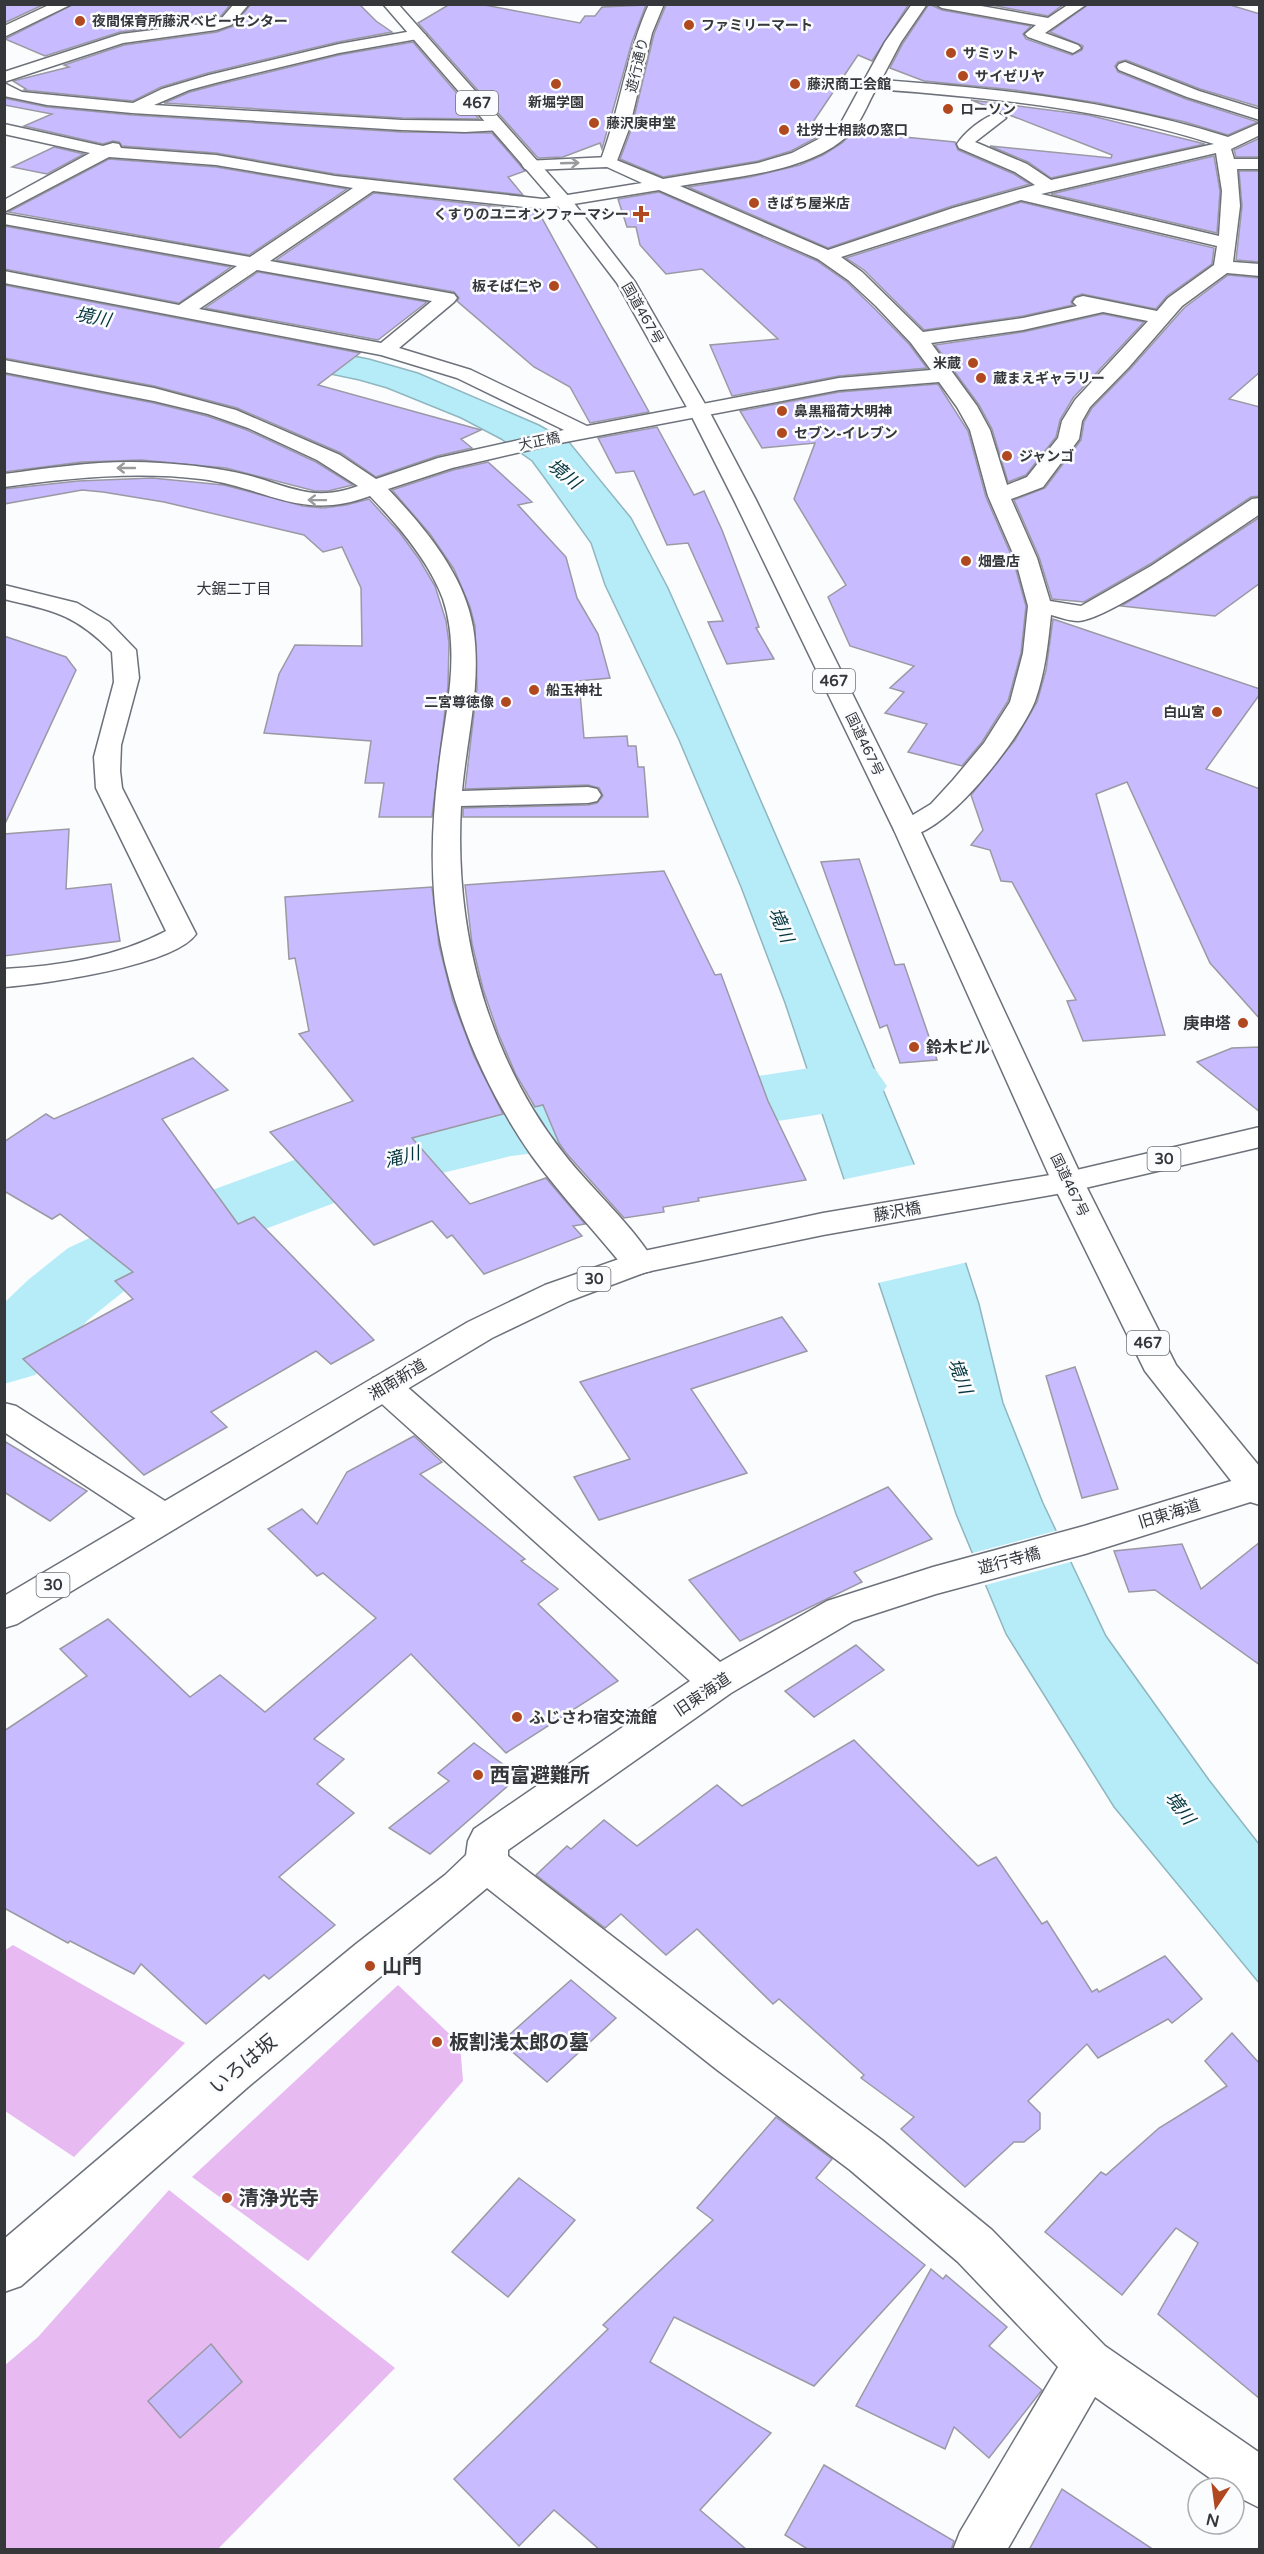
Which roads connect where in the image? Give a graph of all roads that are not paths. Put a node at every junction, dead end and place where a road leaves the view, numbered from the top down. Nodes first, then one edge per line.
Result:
1 (65, 4) edge
2 (242, 4) edge
3 (390, 4) edge
4 (657, 4) edge
5 (920, 4) edge
6 (942, 4) edge
7 (1080, 4) edge
8 (12, 23) edge
9 (1050, 23) junction
10 (4, 33) edge
11 (418, 35) junction
12 (1073, 48) dead end
13 (1125, 67) dead end
14 (4, 77) edge
15 (873, 84) junction
16 (9, 95) edge
17 (134, 109) junction
18 (171, 112) junction
19 (1260, 115) edge
20 (998, 118) dead end
21 (152, 123) dead end
22 (496, 126) junction
23 (1260, 128) edge
24 (4, 129) edge
25 (134, 135) dead end
26 (1227, 151) junction
27 (106, 152) junction
28 (1260, 152) edge
29 (609, 162) junction
30 (1260, 164) edge
31 (531, 165) junction
32 (370, 185) junction
33 (661, 185) junction
34 (1048, 186) junction
35 (1020, 195) junction
36 (564, 202) junction
37 (4, 207) edge
38 (4, 219) edge
39 (1227, 243) junction
40 (827, 256) junction
41 (254, 263) junction
42 (1222, 267) junction
43 (1260, 270) edge
44 (4, 277) edge
45 (1083, 302) dead end
46 (1103, 306) junction
47 (183, 311) junction
48 (1161, 318) junction
49 (918, 339) junction
50 (385, 350) junction
51 (4, 366) edge
52 (945, 375) junction
53 (23, 390) dead end
54 (699, 411) junction
55 (583, 432) junction
56 (281, 435) junction
57 (4, 481) edge
58 (374, 487) junction
59 (999, 496) junction
60 (1260, 504) edge
61 (4, 592) edge
62 (1040, 606) junction
63 (588, 795) dead end
64 (448, 799) junction
65 (908, 830) junction
66 (4, 978) edge
67 (1260, 1137) edge
68 (1068, 1182) junction
69 (823, 1224) joint
70 (639, 1263) junction
71 (385, 1387) junction
72 (4, 1415) edge
73 (1257, 1490) edge
74 (164, 1518) junction
75 (1085, 1540) joint
76 (933, 1581) joint
77 (4, 1614) edge
78 (717, 1682) junction
79 (488, 1852) junction
80 (4, 2270) edge
81 (1088, 2363) junction
82 (1260, 2483) edge
83 (978, 2550) edge

1 - 8 main road
2 - 14 main road
3 - 11 main road, 国道467号 / 467
4 - 29 main road, 遊行通り
5 - 15 main road
6 - 9 main road
7 - 9 main road
8 - 10 main road
9 - 12 main road
11 - 17 main road
11 - 22 main road, 国道467号 / 467
13 - 19 main road
15 - 26 main road
15 - 33 main road
16 - 17 main road
17 - 18 main road
18 - 21 main road
18 - 22 main road
20 - 34 main road
22 - 31 main road, 国道467号 / 467
23 - 26 main road
24 - 27 main road
25 - 27 main road
26 - 28 main road
26 - 30 main road
26 - 34 main road
26 - 39 main road
27 - 32 main road
27 - 37 main road
31 -> 29 main road
29 - 33 main road
31 - 36 main road, 国道467号 / 467
32 - 36 main road
32 - 41 main road
33 - 36 main road
33 - 40 main road
34 - 35 main road
35 - 39 main road
35 - 40 main road
36 - 54 main road, 国道467号 / 467
38 - 41 main road
39 - 42 main road
40 - 49 main road
41 - 47 main road
41 - 50 main road
42 - 43 main road
42 - 48 main road
44 - 47 main road
45 - 46 main road
46 - 48 main road
46 - 49 main road
47 - 50 main road
48 - 59 main road
49 - 52 main road
50 - 55 main road
51 - 56 main road
52 - 54 main road, 大正橋
52 - 59 main road
53 - 56 main road
54 - 55 main road, 大正橋
54 - 65 main road, 国道467号 / 467
55 - 58 main road, 大正橋
56 - 58 main road
58 -> 57 main road, 大正橋
58 - 64 main road
59 - 62 main road
60 - 62 main road
61 - 66 main road
62 - 65 main road
63 - 64 main road
64 - 70 main road
65 - 68 main road, 国道467号 / 467
67 - 68 main road, 30
68 - 69 main road, 藤沢橋 / 30
68 - 73 main road, 国道467号 / 467
69 - 70 main road, 湘南新道 / 30
70 - 71 main road, 湘南新道 / 30
71 - 74 main road, 湘南新道 / 30
71 - 78 main road
72 - 74 main road
73 - 75 main road, 旧東海道
74 - 77 main road, 湘南新道 / 30
75 - 76 main road, 遊行寺橋
76 - 78 main road, 旧東海道
78 - 79 main road, 旧東海道
79 - 80 main road, いろは坂
79 - 81 main road
81 - 82 main road
81 - 83 main road

